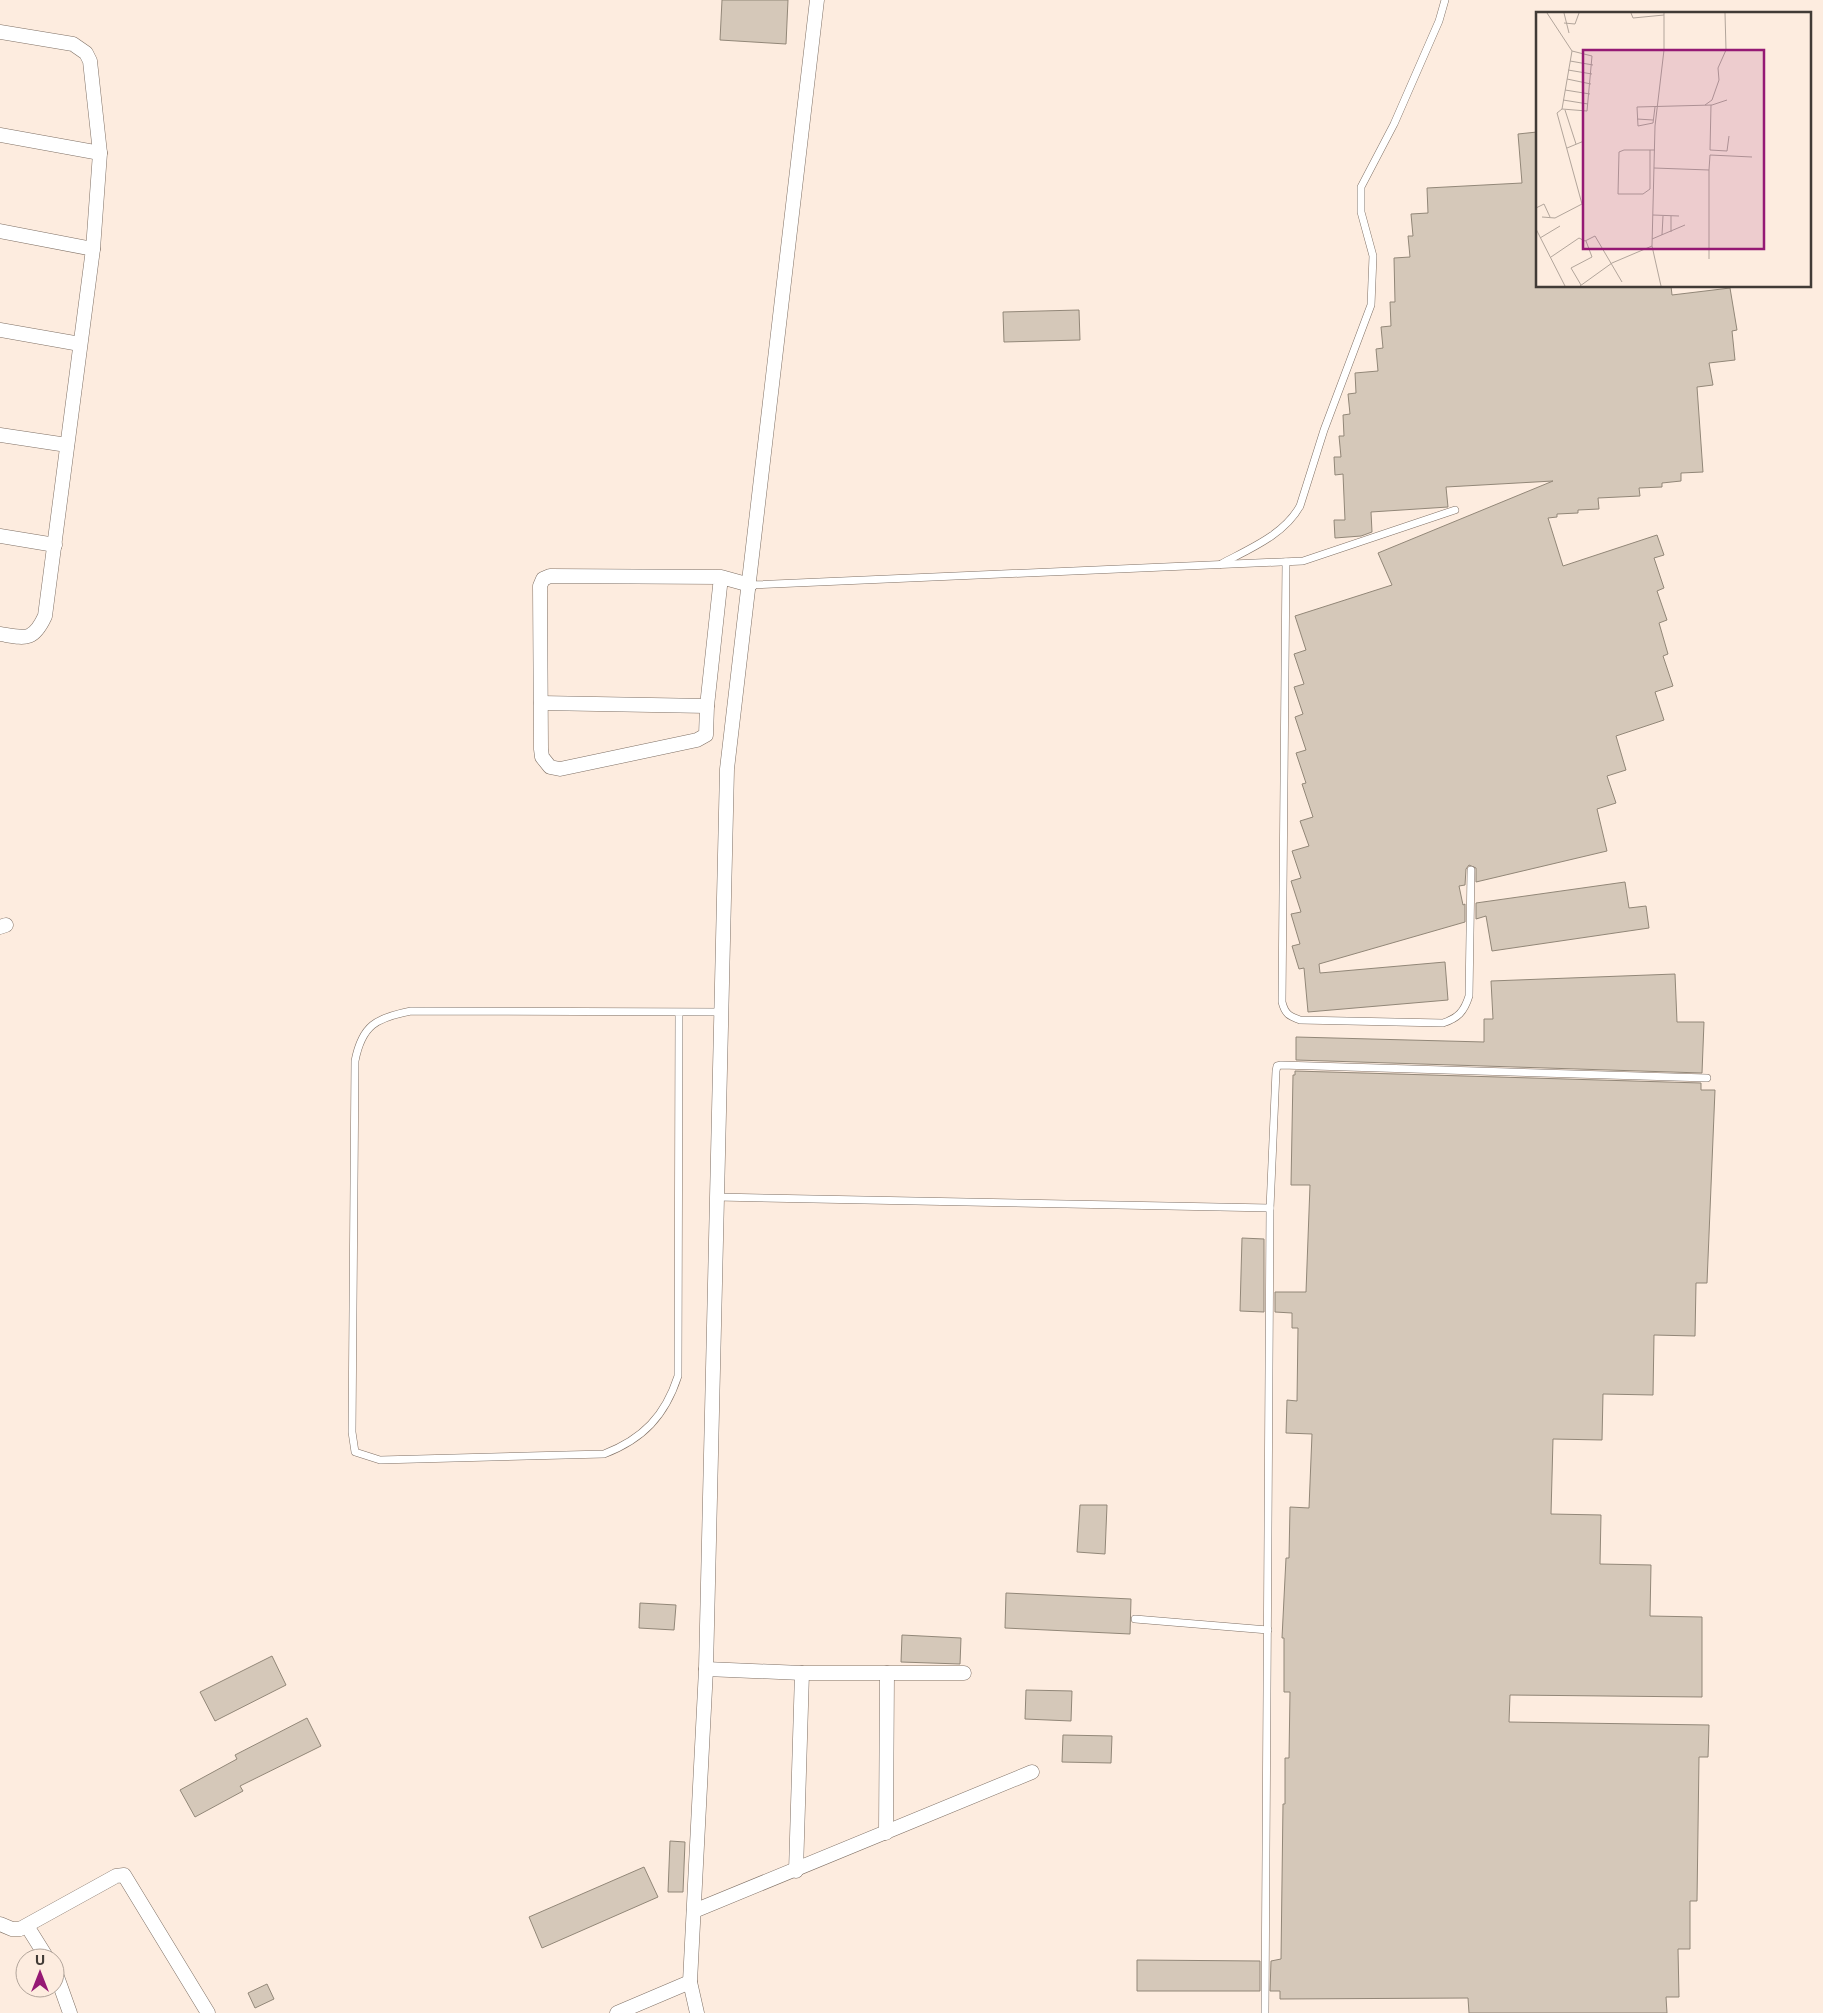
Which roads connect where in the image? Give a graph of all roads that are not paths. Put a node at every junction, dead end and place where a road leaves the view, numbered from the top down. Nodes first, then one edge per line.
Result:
1 (817, 0) edge
2 (1445, 0) edge
3 (0, 32) edge
4 (0, 136) edge
5 (100, 153) junction
6 (0, 231) edge
7 (93, 249) junction
8 (0, 330) edge
9 (80, 344) junction
10 (0, 435) edge
11 (67, 445) junction
12 (1455, 510) dead end
13 (0, 536) edge
14 (55, 545) junction
15 (1286, 562) junction
16 (1218, 566) junction
17 (721, 577) junction
18 (750, 585) junction
19 (0, 634) edge
20 (541, 703) junction
21 (707, 706) junction
22 (1471, 870) dead end
23 (679, 1012) junction
24 (721, 1012) junction
25 (1707, 1078) dead end
26 (717, 1197) junction
27 (1270, 1208) junction
28 (1135, 1620) dead end
29 (1268, 1630) junction
30 (706, 1669) junction
31 (802, 1673) junction
32 (887, 1673) junction
33 (964, 1673) dead end
34 (1032, 1772) dead end
35 (886, 1833) junction
36 (796, 1871) junction
37 (694, 1912) junction
38 (0, 1924) edge
39 (27, 1926) junction
40 (41, 1948) edge
41 (690, 1982) junction
42 (65, 1998) edge
43 (70, 2013) edge
44 (208, 2013) edge
45 (617, 2013) edge
46 (697, 2013) edge
47 (1265, 2013) edge

1 - 18 street
2 - 16 lane
3 - 5 street
4 - 5 street
5 - 7 street
6 - 7 street
7 - 9 street
8 - 9 street
9 - 11 street
10 - 11 street
11 - 14 street
12 - 15 lane
13 - 14 street
14 - 19 street
15 - 16 lane
15 - 22 lane
16 - 18 lane
17 - 18 street
17 - 20 street
17 - 21 street
18 - 24 street
20 - 21 street
20 - 21 street
23 - 23 lane
23 - 24 lane
24 - 26 street
25 - 27 lane
26 - 27 lane
26 - 30 street
27 - 29 lane
28 - 29 lane
29 - 47 lane
30 - 31 street
30 - 37 street
31 - 32 street
31 - 36 street
32 - 33 street
32 - 35 street
34 - 35 street
35 - 36 street
36 - 37 street
37 - 41 street
38 - 39 street
39 - 40 street
39 - 44 street
41 - 45 street
41 - 46 street
42 - 43 street

